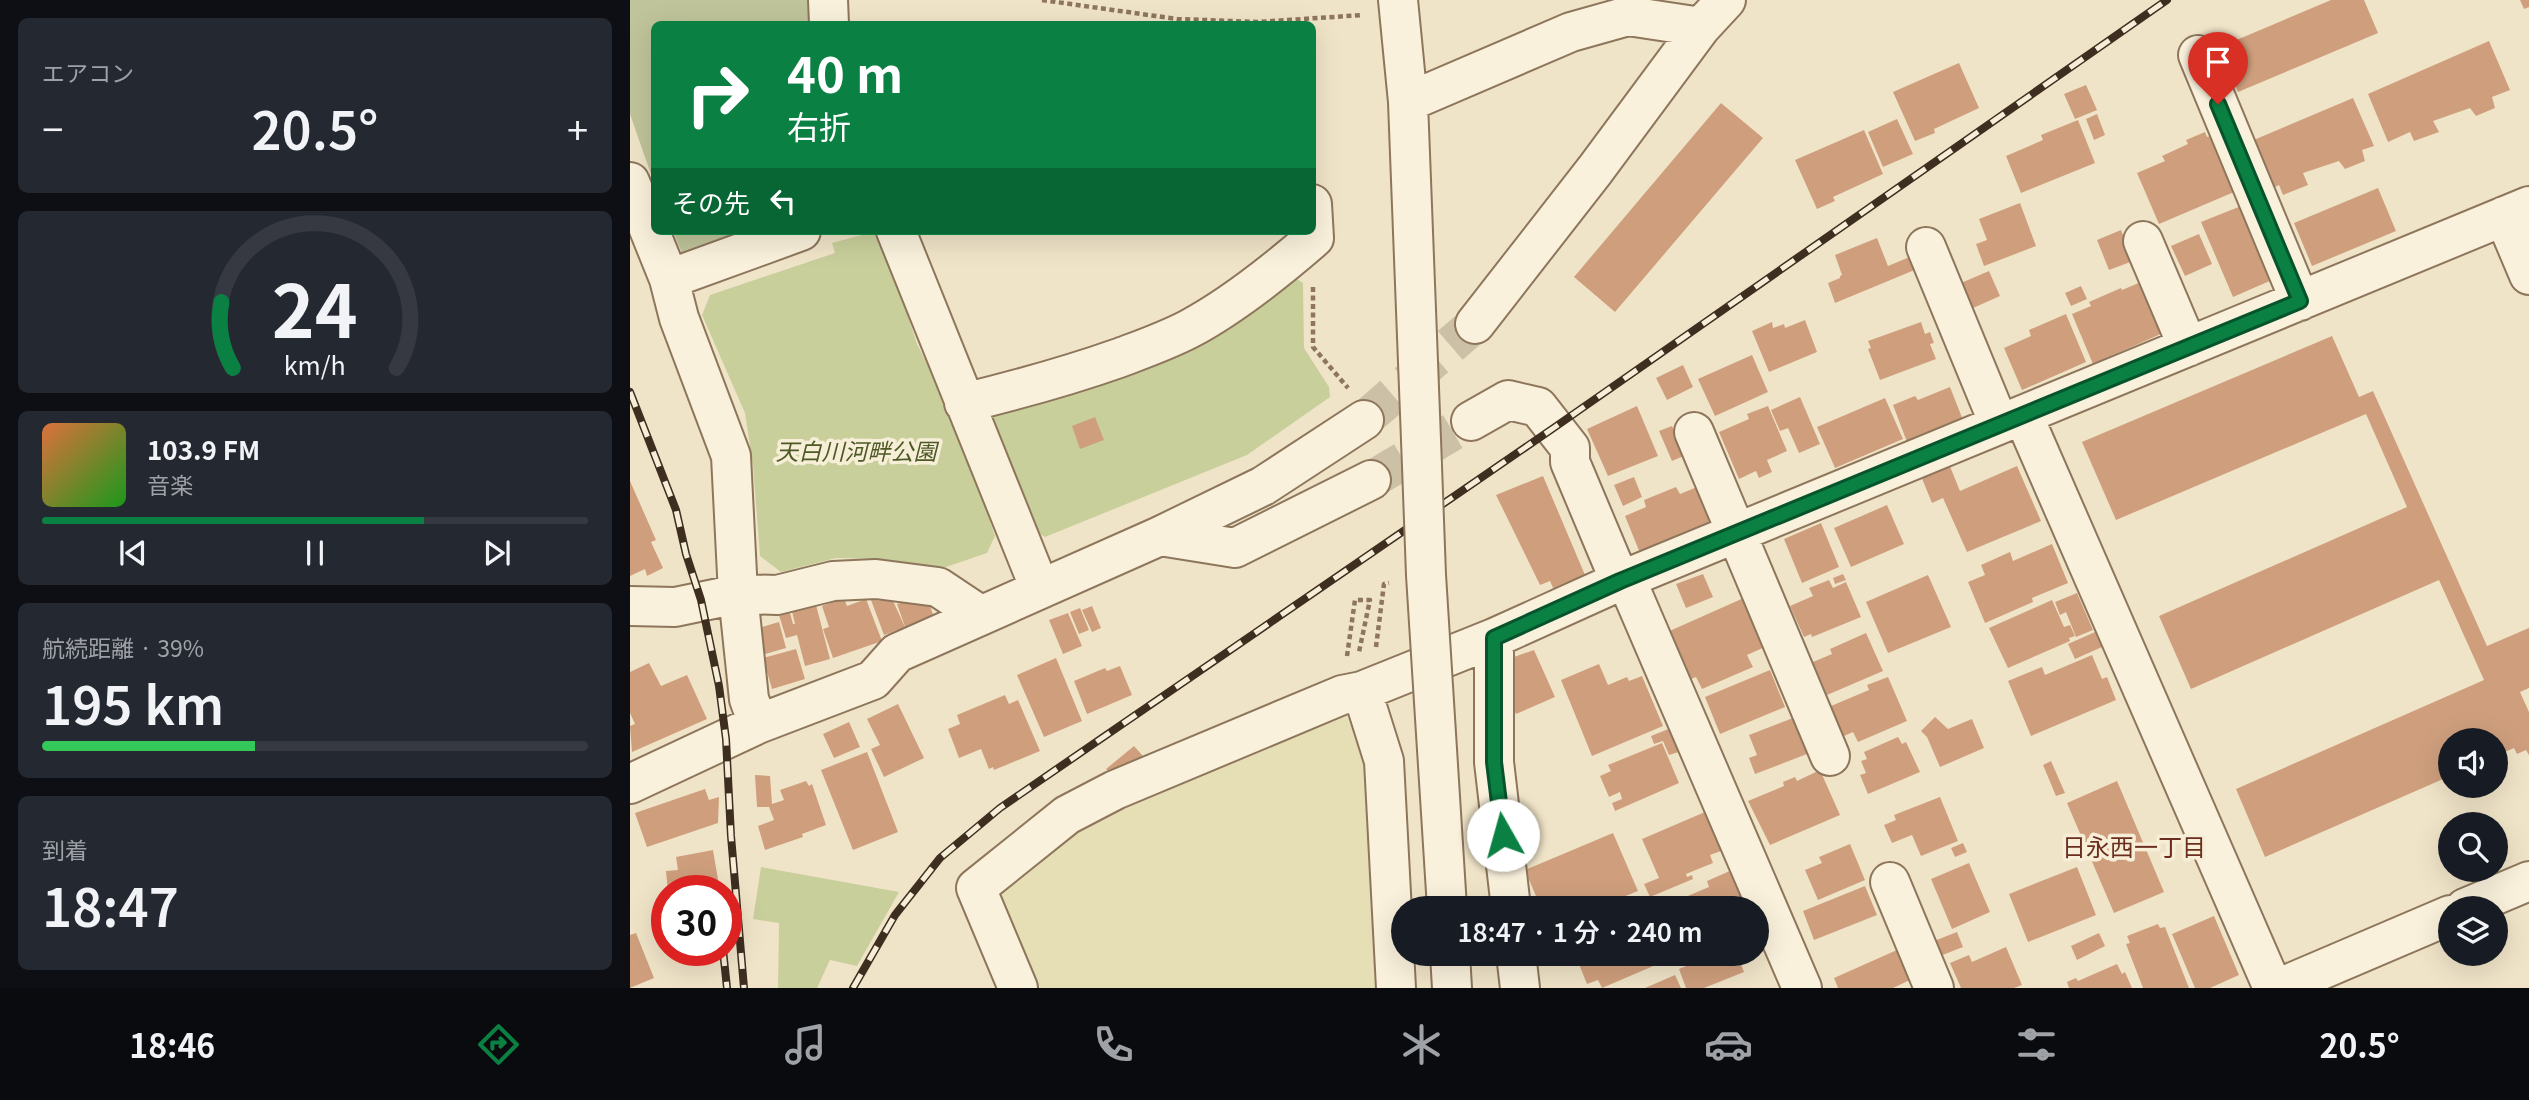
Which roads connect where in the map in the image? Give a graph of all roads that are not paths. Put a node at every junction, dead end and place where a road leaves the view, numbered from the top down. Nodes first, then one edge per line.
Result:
1 (828, 0) edge
2 (1399, 7) edge
3 (1713, 13) edge
4 (829, 21) edge
5 (2198, 55) dead end
6 (1408, 102) junction
7 (630, 182) edge
8 (2517, 211) edge
9 (651, 234) edge
10 (651, 235) edge
11 (790, 235) edge
12 (898, 235) edge
13 (1304, 235) edge
14 (2143, 241) dead end
15 (1926, 247) dead end
16 (2529, 275) edge
17 (669, 279) junction
18 (2300, 301) junction
19 (1475, 324) tunnel mouth
20 (2188, 347) junction
21 (964, 403) junction
22 (1357, 405) tunnel mouth
23 (2011, 419) junction
24 (1471, 421) tunnel mouth
25 (1694, 432) dead end
26 (1371, 480) tunnel mouth
27 (1735, 533) junction
28 (1160, 537) junction
29 (1623, 580) junction
30 (1040, 589) junction
31 (738, 594) junction
32 (630, 606) edge
33 (979, 615) junction
34 (1494, 638) junction
35 (1359, 676) junction
36 (758, 724) junction
37 (1830, 756) dead end
38 (630, 784) edge
39 (2529, 881) edge
40 (1890, 882) dead end
41 (1395, 896) edge
42 (1446, 896) edge
43 (1510, 896) edge
44 (2493, 896) edge
45 (2438, 920) edge
46 (1398, 966) edge
47 (1518, 966) edge
48 (1018, 988) edge
49 (1396, 988) edge
50 (1520, 988) edge
51 (1802, 988) edge
52 (1934, 988) edge
53 (2273, 988) edge
54 (2279, 988) edge

1 - 4 street
2 - 6 street
3 - 6 street
3 - 19 street
5 - 18 street
6 - 42 street, bridge
7 - 9 street
8 - 16 street
8 - 18 street
10 - 17 street
11 - 17 street
12 - 21 street
13 - 21 street
14 - 20 street
15 - 23 street
17 - 31 street
18 - 20 street
20 - 23 street
21 - 30 street
22 - 28 street
23 - 27 street
23 - 53 street
24 - 29 street
25 - 27 street
26 - 28 street
27 - 29 street
27 - 37 street
28 - 30 street
29 - 34 street
29 - 51 street
30 - 33 street
31 - 32 street
31 - 33 street
31 - 36 street
33 - 36 street
34 - 35 street
34 - 43 street
35 - 41 street
35 - 48 street
36 - 38 street
39 - 44 street
40 - 52 street
45 - 54 street
46 - 49 street
47 - 50 street

